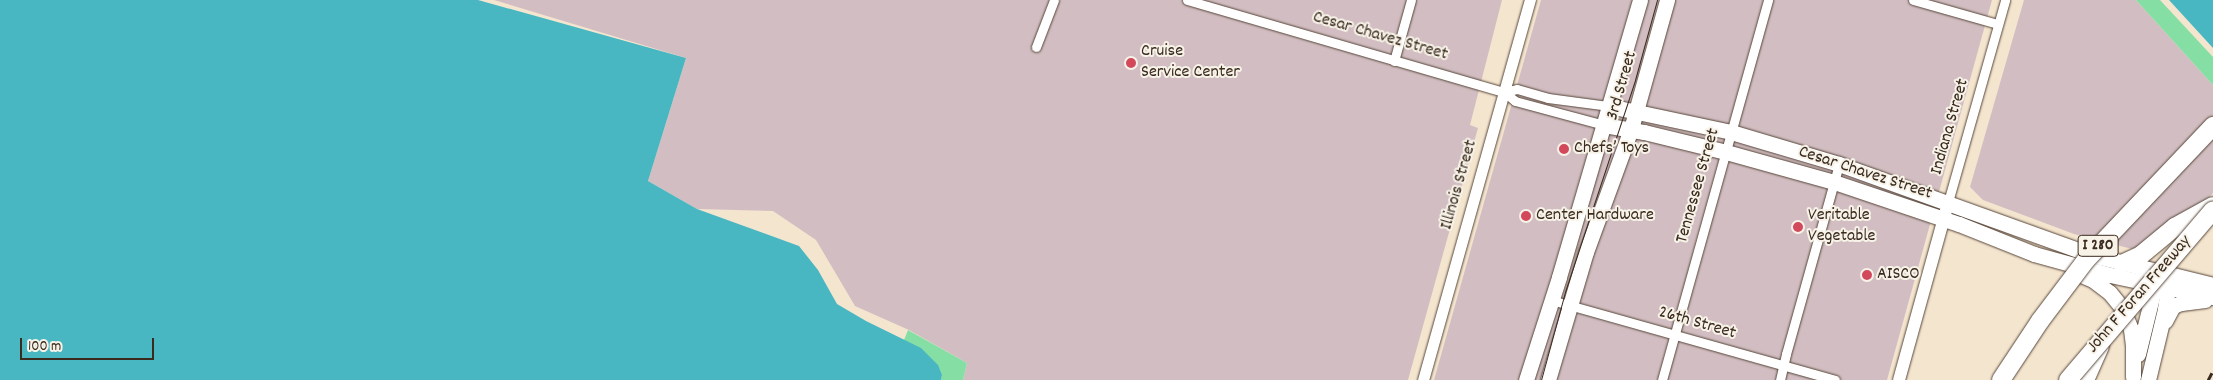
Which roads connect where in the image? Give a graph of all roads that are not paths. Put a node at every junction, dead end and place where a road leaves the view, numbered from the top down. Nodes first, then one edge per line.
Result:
1 (1054, 0) edge
2 (1187, 0) edge
3 (1411, 0) edge
4 (1530, 0) edge
5 (1640, 0) edge
6 (1667, 0) edge
7 (1768, 0) edge
8 (1913, 0) edge
9 (2005, 0) edge
10 (1998, 24) junction
11 (1036, 47) dead end
12 (1394, 61) junction
13 (1504, 92) junction
14 (1609, 106) junction
15 (1636, 111) junction
16 (1604, 124) junction
17 (2213, 126) edge
18 (1631, 129) junction
19 (1731, 132) junction
20 (1726, 152) junction
21 (1839, 164) junction
22 (1834, 182) junction
23 (1948, 202) junction
24 (2213, 208) edge
25 (1944, 219) junction
26 (2188, 219) junction
27 (2034, 254) junction
28 (2122, 264) junction
29 (2162, 282) junction
30 (2213, 285) edge
31 (2213, 298) edge
32 (1551, 300) junction
33 (1569, 305) junction
34 (2160, 334) junction
35 (1674, 335) junction
36 (2104, 336) junction
37 (1783, 366) junction
38 (2138, 379) edge
39 (1423, 380) edge
40 (1526, 380) edge
41 (1548, 380) edge
42 (1662, 380) edge
43 (1780, 380) edge
44 (1835, 380) edge
45 (1899, 380) edge
46 (2001, 380) edge
47 (2068, 380) edge
48 (2085, 380) edge

1 - 11 street
2 - 12 street, Cesar Chavez Street
3 - 12 street
4 - 13 street, Illinois Street
5 - 14 main road, 3rd Street
6 - 15 main road, 3rd Street
7 - 19 street, Tennessee Street
8 - 10 street
9 - 10 street, Indiana Street
10 - 23 street, Indiana Street
12 - 13 street, Cesar Chavez Street
13 - 14 street, Cesar Chavez Street
13 - 16 street, Cesar Chavez Street
13 - 39 street, Illinois Street
14 - 15 main road, Cesar Chavez Street
14 - 16 main road, 3rd Street
15 - 18 main road, 3rd Street
15 - 19 main road, Cesar Chavez Street
16 - 18 main road, Cesar Chavez Street
16 - 32 main road, 3rd Street
17 - 46 highway, I 280, bridge
18 - 20 main road, Cesar Chavez Street
18 - 33 main road, 3rd Street
19 - 20 street, Tennessee Street
19 - 21 main road, Cesar Chavez Street
20 - 22 main road, Cesar Chavez Street
20 - 35 street, Tennessee Street
21 - 22 street
21 - 23 main road, Cesar Chavez Street
22 - 25 main road, Cesar Chavez Street
22 - 37 street
23 - 25 main road, Indiana Street
23 - 28 main road, Cesar Chavez Street
24 - 26 highway
24 - 36 highway, John F Foran Freeway, bridge
25 - 27 main road, Cesar Chavez Street
25 - 45 main road, Indiana Street
26 - 28 highway
26 - 29 highway
27 - 29 main road, Cesar Chavez Street
27 - 38 main road
28 - 29 main road, Cesar Chavez Street
29 - 30 main road, Cesar Chavez Street
29 - 31 main road, Cesar Chavez Street
29 - 34 main road
29 - 38 main road
31 - 34 main road
32 - 33 street, 26th Street
32 - 40 main road, 3rd Street
33 - 35 street, 26th Street
33 - 41 main road, 3rd Street
34 - 38 main road
35 - 37 street, 26th Street
35 - 42 street, Tennessee Street
36 - 47 highway, John F Foran Freeway, bridge
36 - 48 highway, bridge
37 - 43 street
37 - 44 street, 26th Street

